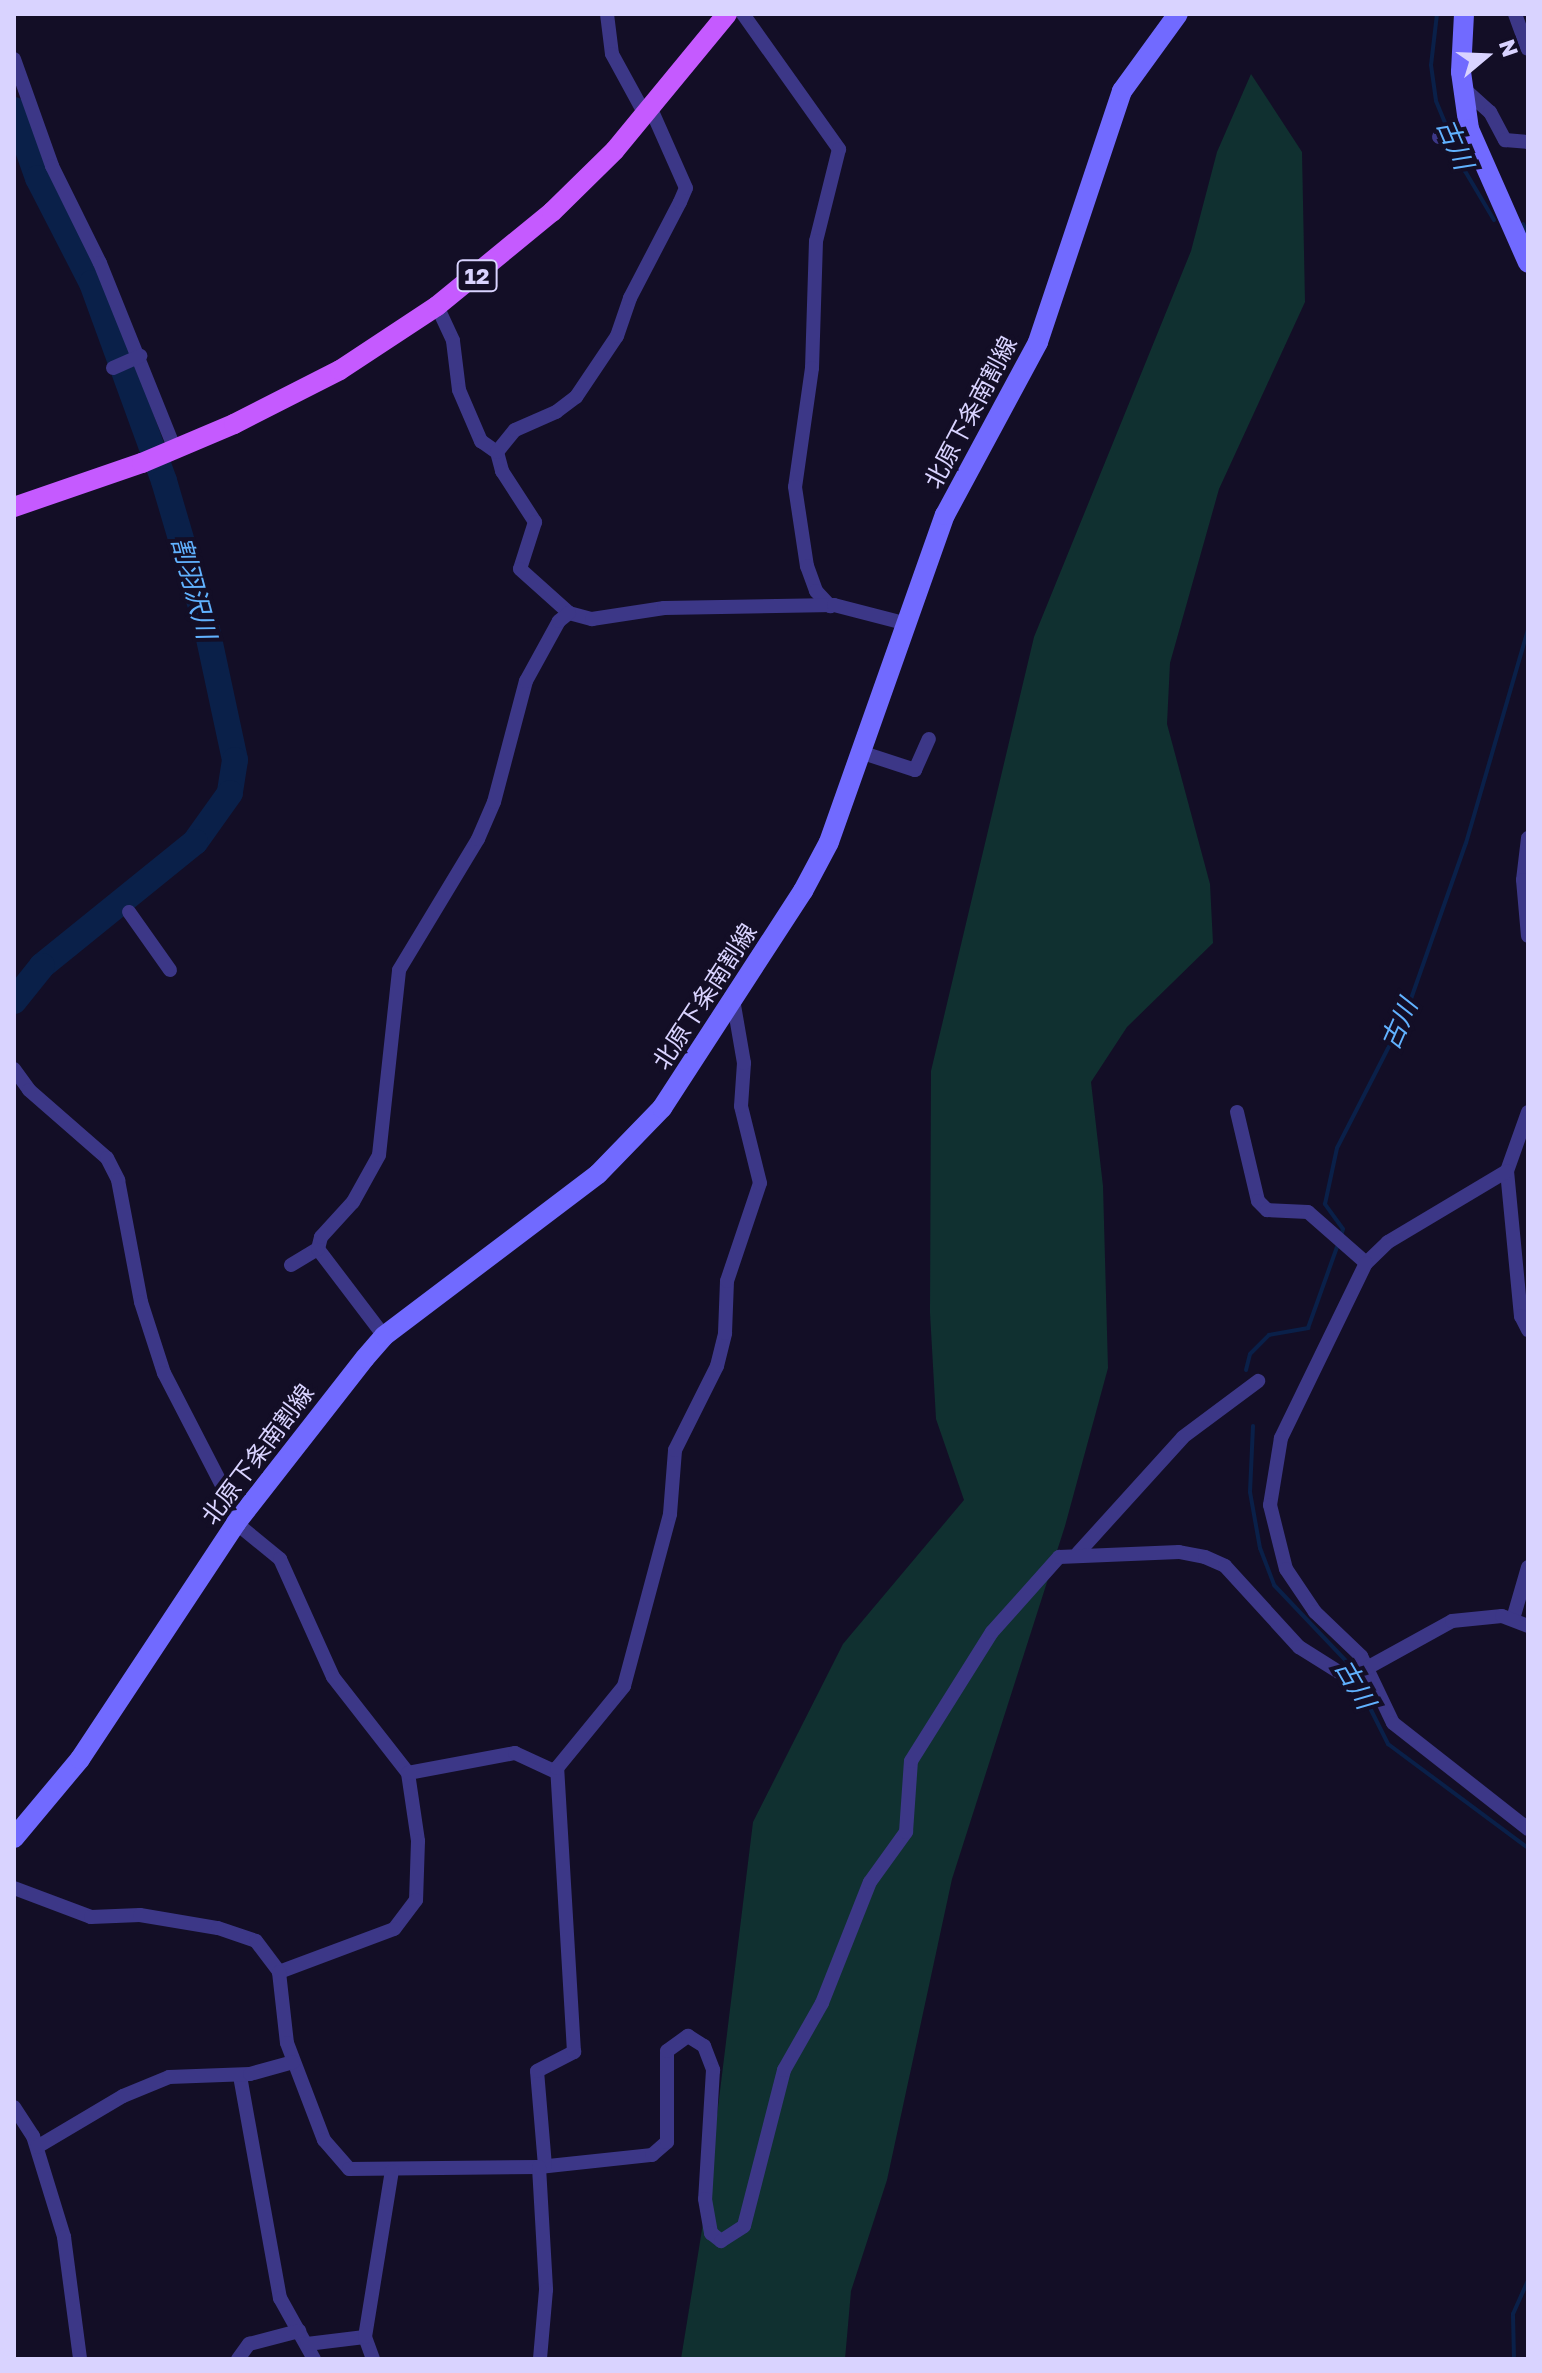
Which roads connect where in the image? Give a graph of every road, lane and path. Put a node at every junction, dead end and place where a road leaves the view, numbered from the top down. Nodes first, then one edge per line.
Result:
1 (607, 14) edge
2 (727, 14) edge
3 (743, 14) edge
4 (1178, 14) edge
5 (1464, 14) edge
6 (1515, 14) edge
7 (1528, 49) edge
8 (14, 59) edge
9 (1462, 87) junction
10 (649, 112) junction
11 (1463, 130) junction
12 (1439, 137) dead end
13 (1528, 142) edge
14 (1528, 263) edge
15 (437, 306) junction
16 (136, 358) junction
17 (113, 368) dead end
18 (169, 452) junction
19 (497, 452) junction
20 (14, 507) edge
21 (830, 606) junction
22 (569, 613) junction
23 (904, 623) junction
24 (929, 739) dead end
25 (860, 752) junction
26 (1528, 838) edge
27 (129, 912) dead end
28 (1528, 936) edge
29 (170, 970) dead end
30 (733, 999) junction
31 (14, 1069) edge
32 (1237, 1112) dead end
33 (1528, 1112) edge
34 (1507, 1171) junction
35 (318, 1249) junction
36 (1366, 1263) junction
37 (291, 1265) dead end
38 (1528, 1330) edge
39 (384, 1336) junction
40 (1258, 1381) dead end
41 (237, 1520) junction
42 (1078, 1553) junction
43 (1528, 1567) edge
44 (1513, 1619) junction
45 (1528, 1626) edge
46 (1364, 1668) junction
47 (556, 1772) junction
48 (408, 1773) junction
49 (1528, 1829) edge
50 (14, 1838) edge
51 (14, 1888) edge
52 (279, 1972) junction
53 (293, 2062) junction
54 (240, 2076) junction
55 (14, 2107) edge
56 (37, 2147) junction
57 (542, 2167) junction
58 (392, 2171) junction
59 (365, 2337) junction
60 (303, 2338) junction
61 (80, 2359) edge
62 (238, 2359) edge
63 (314, 2359) edge
64 (373, 2359) edge
65 (540, 2359) edge

1 - 10 street
2 - 10 main road, 12
3 - 21 street
4 - 23 main road, 北原下条南割線
5 - 9 main road
6 - 7 street
8 - 16 street
9 - 11 main road
9 - 13 street
10 - 15 main road, 12
10 - 19 street
11 - 12 street
11 - 14 main road
15 - 18 main road, 12
15 - 19 street
16 - 17 street
16 - 18 street
18 - 20 main road, 12
19 - 22 street
21 - 22 street
21 - 23 street
22 - 35 street
23 - 25 main road, 北原下条南割線
24 - 25 street
25 - 30 main road, 北原下条南割線
26 - 28 street
27 - 29 street
30 - 39 main road, 北原下条南割線
30 - 47 street
31 - 41 street
32 - 36 street
33 - 34 street
34 - 36 street
34 - 38 street
35 - 37 street
35 - 39 street
36 - 46 street
39 - 41 main road, 北原下条南割線
40 - 42 street
41 - 48 street
41 - 50 main road, 北原下条南割線
42 - 46 street
42 - 57 street
43 - 44 street
44 - 45 street
44 - 46 street
46 - 49 street
47 - 48 street
47 - 57 street
48 - 52 street
51 - 52 street
52 - 53 street
53 - 54 street
53 - 58 street
54 - 56 street
54 - 60 street
55 - 56 street
56 - 61 street
57 - 58 street
57 - 65 street
58 - 59 street
59 - 60 street
59 - 64 street
60 - 62 street
60 - 63 street

